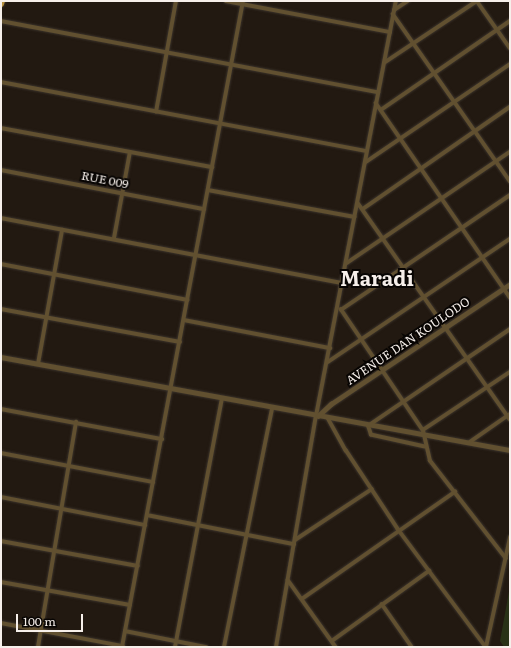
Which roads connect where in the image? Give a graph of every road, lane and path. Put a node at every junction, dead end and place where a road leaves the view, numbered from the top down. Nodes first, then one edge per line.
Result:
1 (2, 1) edge
2 (176, 1) edge
3 (226, 1) edge
4 (396, 1) edge
5 (408, 1) edge
6 (477, 1) edge
7 (243, 3) edge
8 (1, 4) edge
9 (394, 12) junction
10 (1, 21) edge
11 (510, 21) edge
12 (498, 30) junction
13 (390, 32) junction
14 (414, 44) junction
15 (510, 48) edge
16 (167, 52) junction
17 (384, 63) junction
18 (510, 64) edge
19 (231, 65) junction
20 (435, 73) junction
21 (1, 82) edge
22 (378, 92) junction
23 (455, 102) junction
24 (376, 103) junction
25 (510, 107) edge
26 (381, 110) junction
27 (156, 112) junction
28 (220, 124) junction
29 (1, 128) edge
30 (476, 132) junction
31 (400, 139) junction
32 (367, 151) junction
33 (130, 152) junction
34 (510, 152) edge
35 (366, 162) junction
36 (496, 162) junction
37 (212, 167) junction
38 (421, 169) junction
39 (1, 170) edge
40 (510, 181) edge
41 (208, 190) junction
42 (123, 193) junction
43 (510, 195) edge
44 (441, 198) junction
45 (358, 203) junction
46 (204, 209) junction
47 (363, 209) junction
48 (355, 217) junction
49 (1, 218) edge
50 (462, 228) junction
51 (62, 230) junction
52 (114, 238) junction
53 (382, 238) junction
54 (510, 239) edge
55 (196, 255) junction
56 (483, 257) junction
57 (347, 263) junction
58 (1, 264) edge
59 (404, 268) junction
60 (53, 274) junction
61 (343, 283) junction
62 (510, 284) edge
63 (504, 288) junction
64 (425, 296) junction
65 (510, 297) edge
66 (188, 300) junction
67 (340, 308) junction
68 (1, 309) edge
69 (45, 318) junction
70 (184, 320) junction
71 (447, 327) junction
72 (510, 329) edge
73 (362, 338) junction
74 (180, 342) junction
75 (330, 348) junction
76 (1, 357) edge
77 (468, 358) junction
78 (328, 362) junction
79 (38, 364) junction
80 (383, 370) junction
81 (510, 372) edge
82 (488, 386) junction
83 (171, 389) junction
84 (222, 398) junction
85 (403, 400) junction
86 (1, 408) edge
87 (272, 408) junction
88 (317, 416) junction
89 (509, 416) edge
90 (328, 418) junction
91 (76, 422) junction
92 (368, 426) junction
93 (424, 433) junction
94 (162, 439) junction
95 (470, 442) junction
96 (425, 447) junction
97 (510, 450) edge
98 (1, 453) edge
99 (70, 466) junction
100 (153, 482) junction
101 (372, 489) junction
102 (455, 492) junction
103 (1, 497) edge
104 (62, 508) junction
105 (147, 515) junction
106 (146, 525) junction
107 (198, 525) junction
108 (398, 529) junction
109 (245, 534) junction
110 (510, 538) edge
111 (1, 541) edge
112 (294, 542) junction
113 (54, 551) junction
114 (506, 559) junction
115 (138, 566) junction
116 (429, 571) junction
117 (288, 580) junction
118 (1, 582) edge
119 (47, 591) junction
120 (302, 599) junction
121 (382, 604) junction
122 (130, 605) junction
123 (1, 623) edge
124 (41, 631) junction
125 (125, 631) junction
126 (177, 641) junction
127 (332, 641) junction
128 (122, 646) edge
129 (38, 647) edge
130 (175, 647) edge
131 (206, 647) edge
132 (224, 647) edge
133 (276, 647) edge
134 (336, 647) edge
135 (412, 647) edge
136 (486, 647) edge

1 - 8 highway
2 - 16 street
3 - 7 street
4 - 9 street
5 - 9 street
6 - 12 street
6 - 14 street
7 - 13 street
7 - 19 street
9 - 13 street
9 - 14 street
10 - 16 street
11 - 12 street
12 - 15 street
12 - 20 street
13 - 17 street
14 - 17 street
14 - 20 street
16 - 19 street
16 - 27 street
17 - 22 street
18 - 23 street
19 - 22 street
19 - 28 street
20 - 23 street
20 - 26 street
21 - 27 street
22 - 24 street
23 - 30 street
23 - 31 street
24 - 26 street
24 - 32 street
25 - 30 street
26 - 31 street
27 - 28 street
28 - 32 street
28 - 37 street
29 - 33 street
30 - 36 street
30 - 38 street
31 - 35 street
31 - 38 street
32 - 35 street
33 - 37 street
33 - 42 street
34 - 36 street
35 - 45 street
36 - 40 street
36 - 44 street
37 - 41 street
38 - 44 street
38 - 47 street
39 - 42 street, RUE 009
41 - 46 street
41 - 48 street
42 - 46 street, RUE 009
42 - 52 street
43 - 50 street
44 - 50 street
44 - 53 street
45 - 47 street
45 - 48 street
46 - 55 street
47 - 53 street
48 - 57 street
49 - 51 street
50 - 56 street
50 - 59 street
51 - 52 street
51 - 60 street
52 - 55 street
53 - 57 street
53 - 59 street
54 - 56 street
55 - 61 street
55 - 66 street
56 - 63 street
56 - 64 street
57 - 61 street
58 - 60 street
59 - 64 street
59 - 67 street
60 - 66 street
60 - 69 street
61 - 67 street
62 - 63 street, AVENUE DAN KOULODO
63 - 65 street
63 - 71 street, AVENUE DAN KOULODO
64 - 71 street
64 - 73 street
66 - 70 street
67 - 73 street
67 - 75 street
68 - 69 street
69 - 74 street
69 - 79 street
70 - 74 street
70 - 75 street
71 - 77 street
71 - 80 street, AVENUE DAN KOULODO
72 - 77 street
73 - 78 street
73 - 80 street
74 - 83 street
75 - 78 street
76 - 79 street
77 - 82 street
77 - 85 street
78 - 88 street
79 - 83 street
80 - 85 street
80 - 88 street, AVENUE DAN KOULODO
81 - 82 street
82 - 89 street
82 - 93 street
83 - 84 street
83 - 94 street
84 - 87 street
84 - 107 street
85 - 92 street
85 - 93 street
86 - 91 street
87 - 88 street
87 - 109 street
88 - 90 street
88 - 112 street
89 - 95 street
90 - 92 street
90 - 101 street
91 - 94 street
91 - 99 street
92 - 93 street
92 - 96 street
93 - 95 street
93 - 96 street
94 - 100 street
95 - 97 street
96 - 102 street
98 - 99 street
99 - 100 street
99 - 104 street
100 - 105 street
101 - 108 street
101 - 112 street
102 - 108 street
102 - 114 street
103 - 104 street
104 - 106 street
104 - 113 street
105 - 106 street
105 - 107 street
106 - 115 street
107 - 109 street
107 - 126 street
108 - 116 street
108 - 120 street
109 - 112 street
109 - 132 street
110 - 114 street
111 - 113 street
112 - 117 street
113 - 115 street
113 - 119 street
114 - 136 street
115 - 122 street
116 - 121 street
116 - 136 street
117 - 120 street
117 - 133 street
118 - 119 street
119 - 122 street
119 - 124 street
120 - 127 street
121 - 127 street
121 - 135 street
122 - 125 street
123 - 124 street
124 - 128 street
124 - 129 street
125 - 126 street
125 - 128 street
126 - 130 street
126 - 131 street
127 - 134 street

